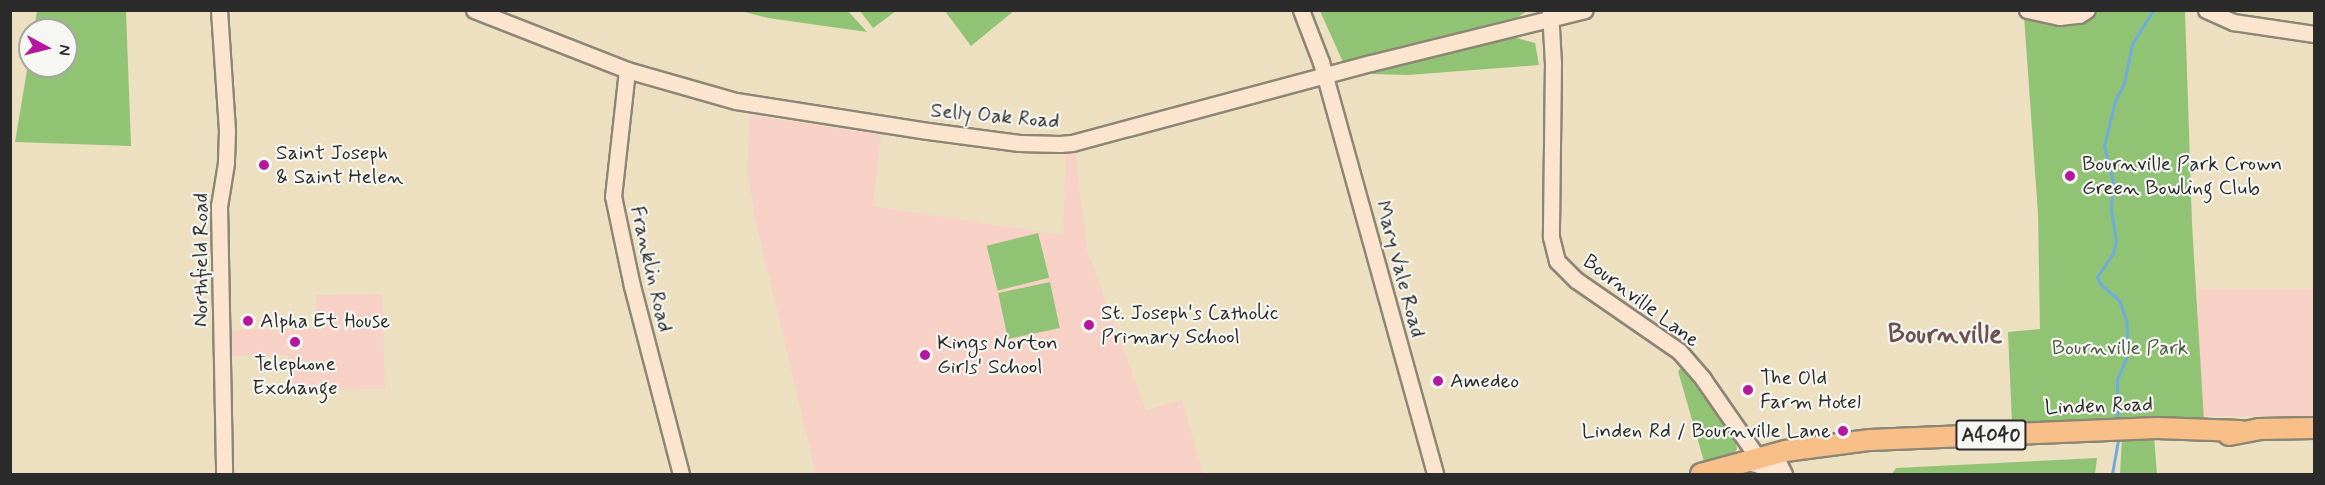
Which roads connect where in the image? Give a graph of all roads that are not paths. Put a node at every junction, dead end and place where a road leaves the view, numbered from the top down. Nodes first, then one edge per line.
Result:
1 (219, 10) edge
2 (474, 10) edge
3 (1301, 10) edge
4 (1585, 10) edge
5 (2027, 10) edge
6 (2087, 10) edge
7 (2206, 10) edge
8 (1550, 15) edge
9 (2314, 34) edge
10 (627, 70) junction
11 (1324, 76) junction
12 (2314, 428) edge
13 (1767, 466) edge
14 (224, 474) edge
15 (681, 474) edge
16 (1435, 474) edge
17 (1701, 474) edge
18 (1730, 474) edge

1 - 14 street, Northfield Road
2 - 10 street, Selly Oak Road
3 - 11 street, Mary Vale Road
4 - 8 street, Selly Oak Road
5 - 6 street
7 - 9 street
8 - 11 street, Selly Oak Road
8 - 13 street, Bournville Lane
10 - 11 street, Selly Oak Road
10 - 15 street, Franklin Road
11 - 16 street, Mary Vale Road
12 - 13 highway, Linden Road / A4040
13 - 17 highway, Linden Road / A4040
13 - 18 highway, Linden Road / A4040

